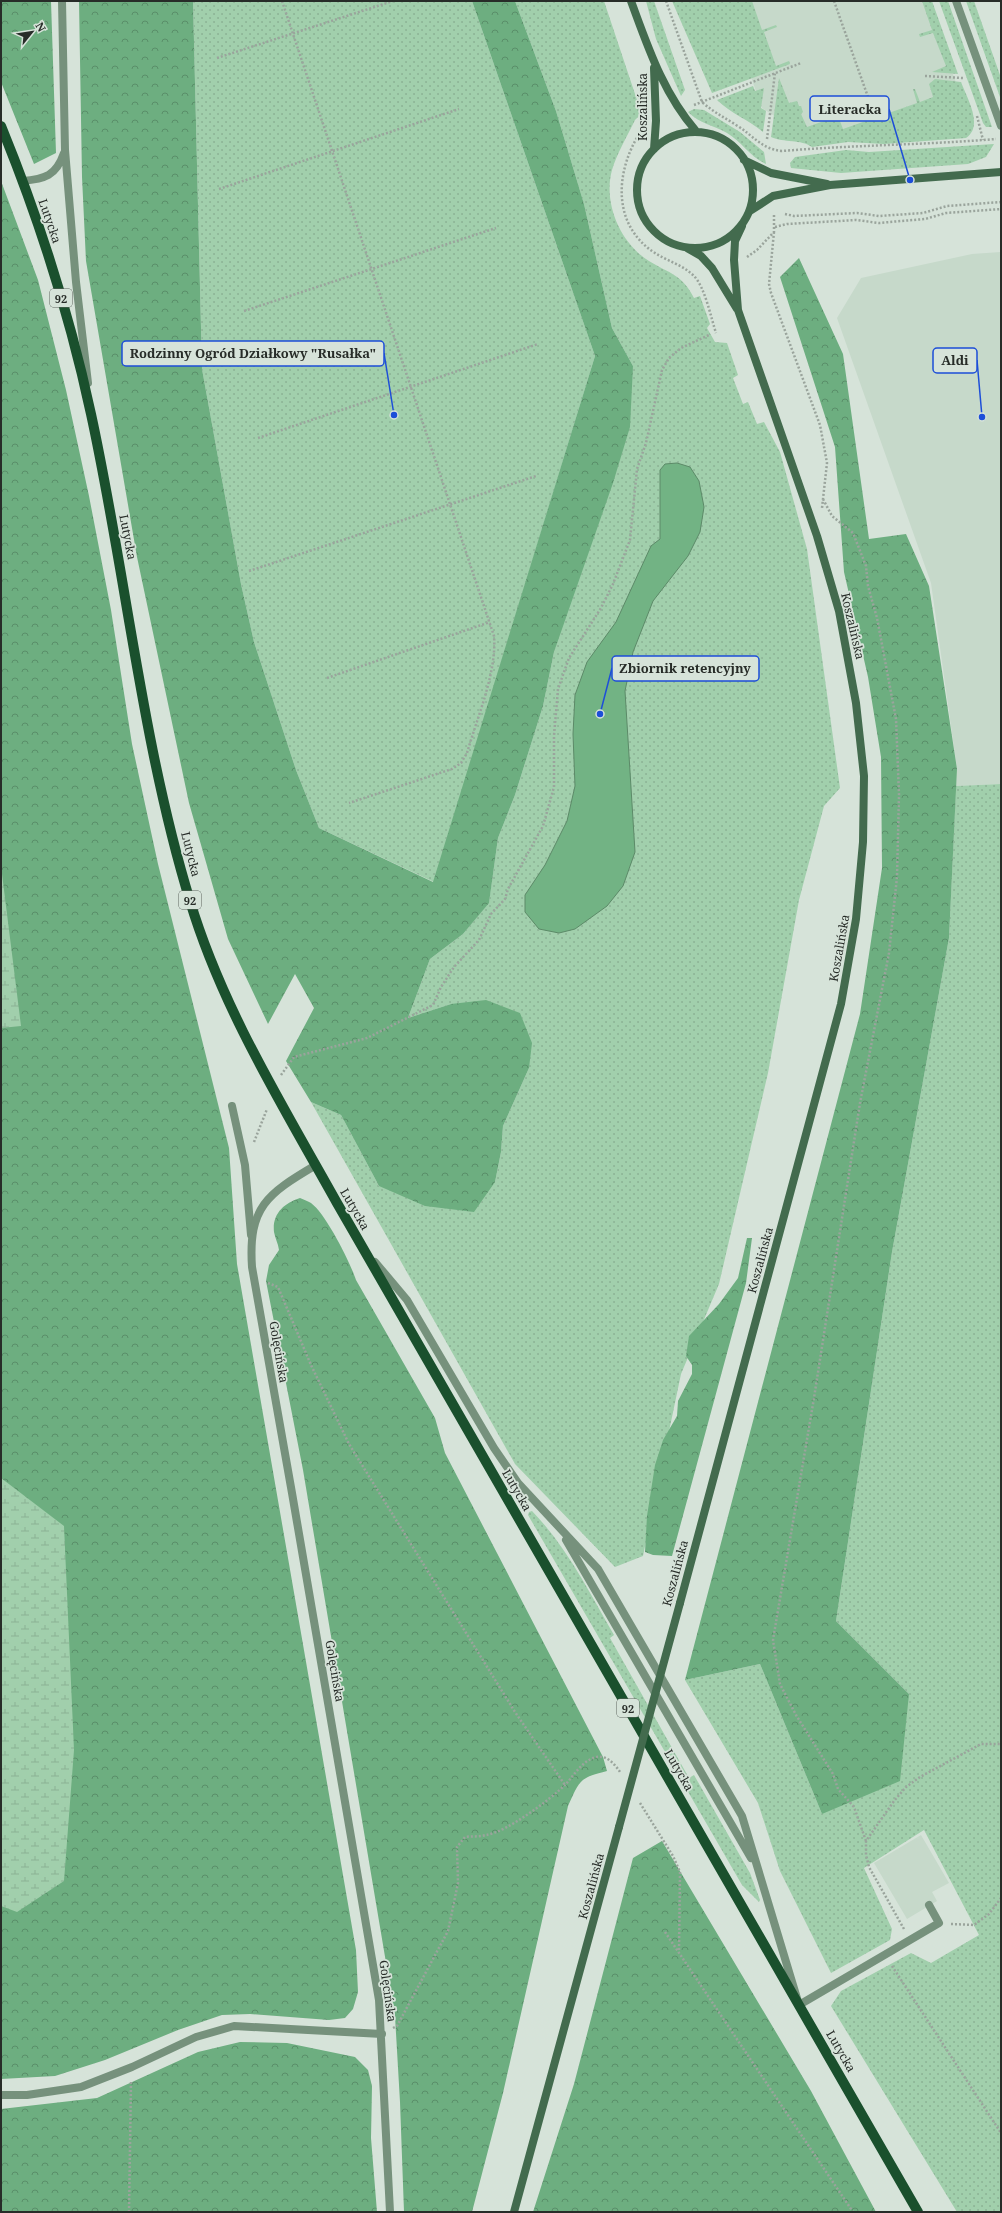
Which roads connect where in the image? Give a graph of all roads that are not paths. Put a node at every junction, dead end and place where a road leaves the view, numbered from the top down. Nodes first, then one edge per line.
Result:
1 (62, 1) edge
2 (630, 1) edge
3 (956, 1) edge
4 (654, 65) junction
5 (1, 126) edge
6 (1001, 126) edge
7 (696, 131) junction
8 (654, 149) junction
9 (65, 150) junction
10 (744, 160) junction
11 (1001, 172) edge
12 (22, 181) junction
13 (830, 185) junction
14 (750, 211) junction
15 (742, 226) junction
16 (686, 248) junction
17 (738, 310) junction
18 (92, 417) junction
19 (232, 1106) dead end
20 (316, 1165) junction
21 (251, 1236) junction
22 (363, 1250) junction
23 (554, 1521) junction
24 (762, 1883) junction
25 (929, 1905) dead end
26 (799, 2005) junction
27 (382, 2034) junction
28 (1, 2095) edge
29 (390, 2212) edge
30 (514, 2212) edge
31 (918, 2212) edge

1 - 9 street
2 - 4 street, Koszalińska
3 - 6 street
4 - 7 street, Koszalińska
4 - 8 street, Koszalińska
5 - 12 main road, Lutycka / 92
7 - 8 street
7 - 10 street
8 - 16 street
9 - 12 street
9 - 18 street
10 - 13 street
10 - 14 street
11 - 13 street
12 - 18 main road, Lutycka / 92
13 - 14 street
14 - 15 street
15 - 16 street
15 - 17 street, Koszalińska
16 - 17 street, Koszalińska
17 - 30 street, Koszalińska, bridge
18 - 20 main road, Lutycka / 92
19 - 21 street
20 - 21 street, Golęcińska
20 - 22 main road, Lutycka / 92
21 - 27 street, Golęcińska
22 - 23 street
22 - 26 main road, Lutycka / 92
23 - 24 street
23 - 24 street
24 - 26 street
25 - 26 street
26 - 31 main road, Lutycka / 92
27 - 28 street
27 - 29 street, Golęcińska

